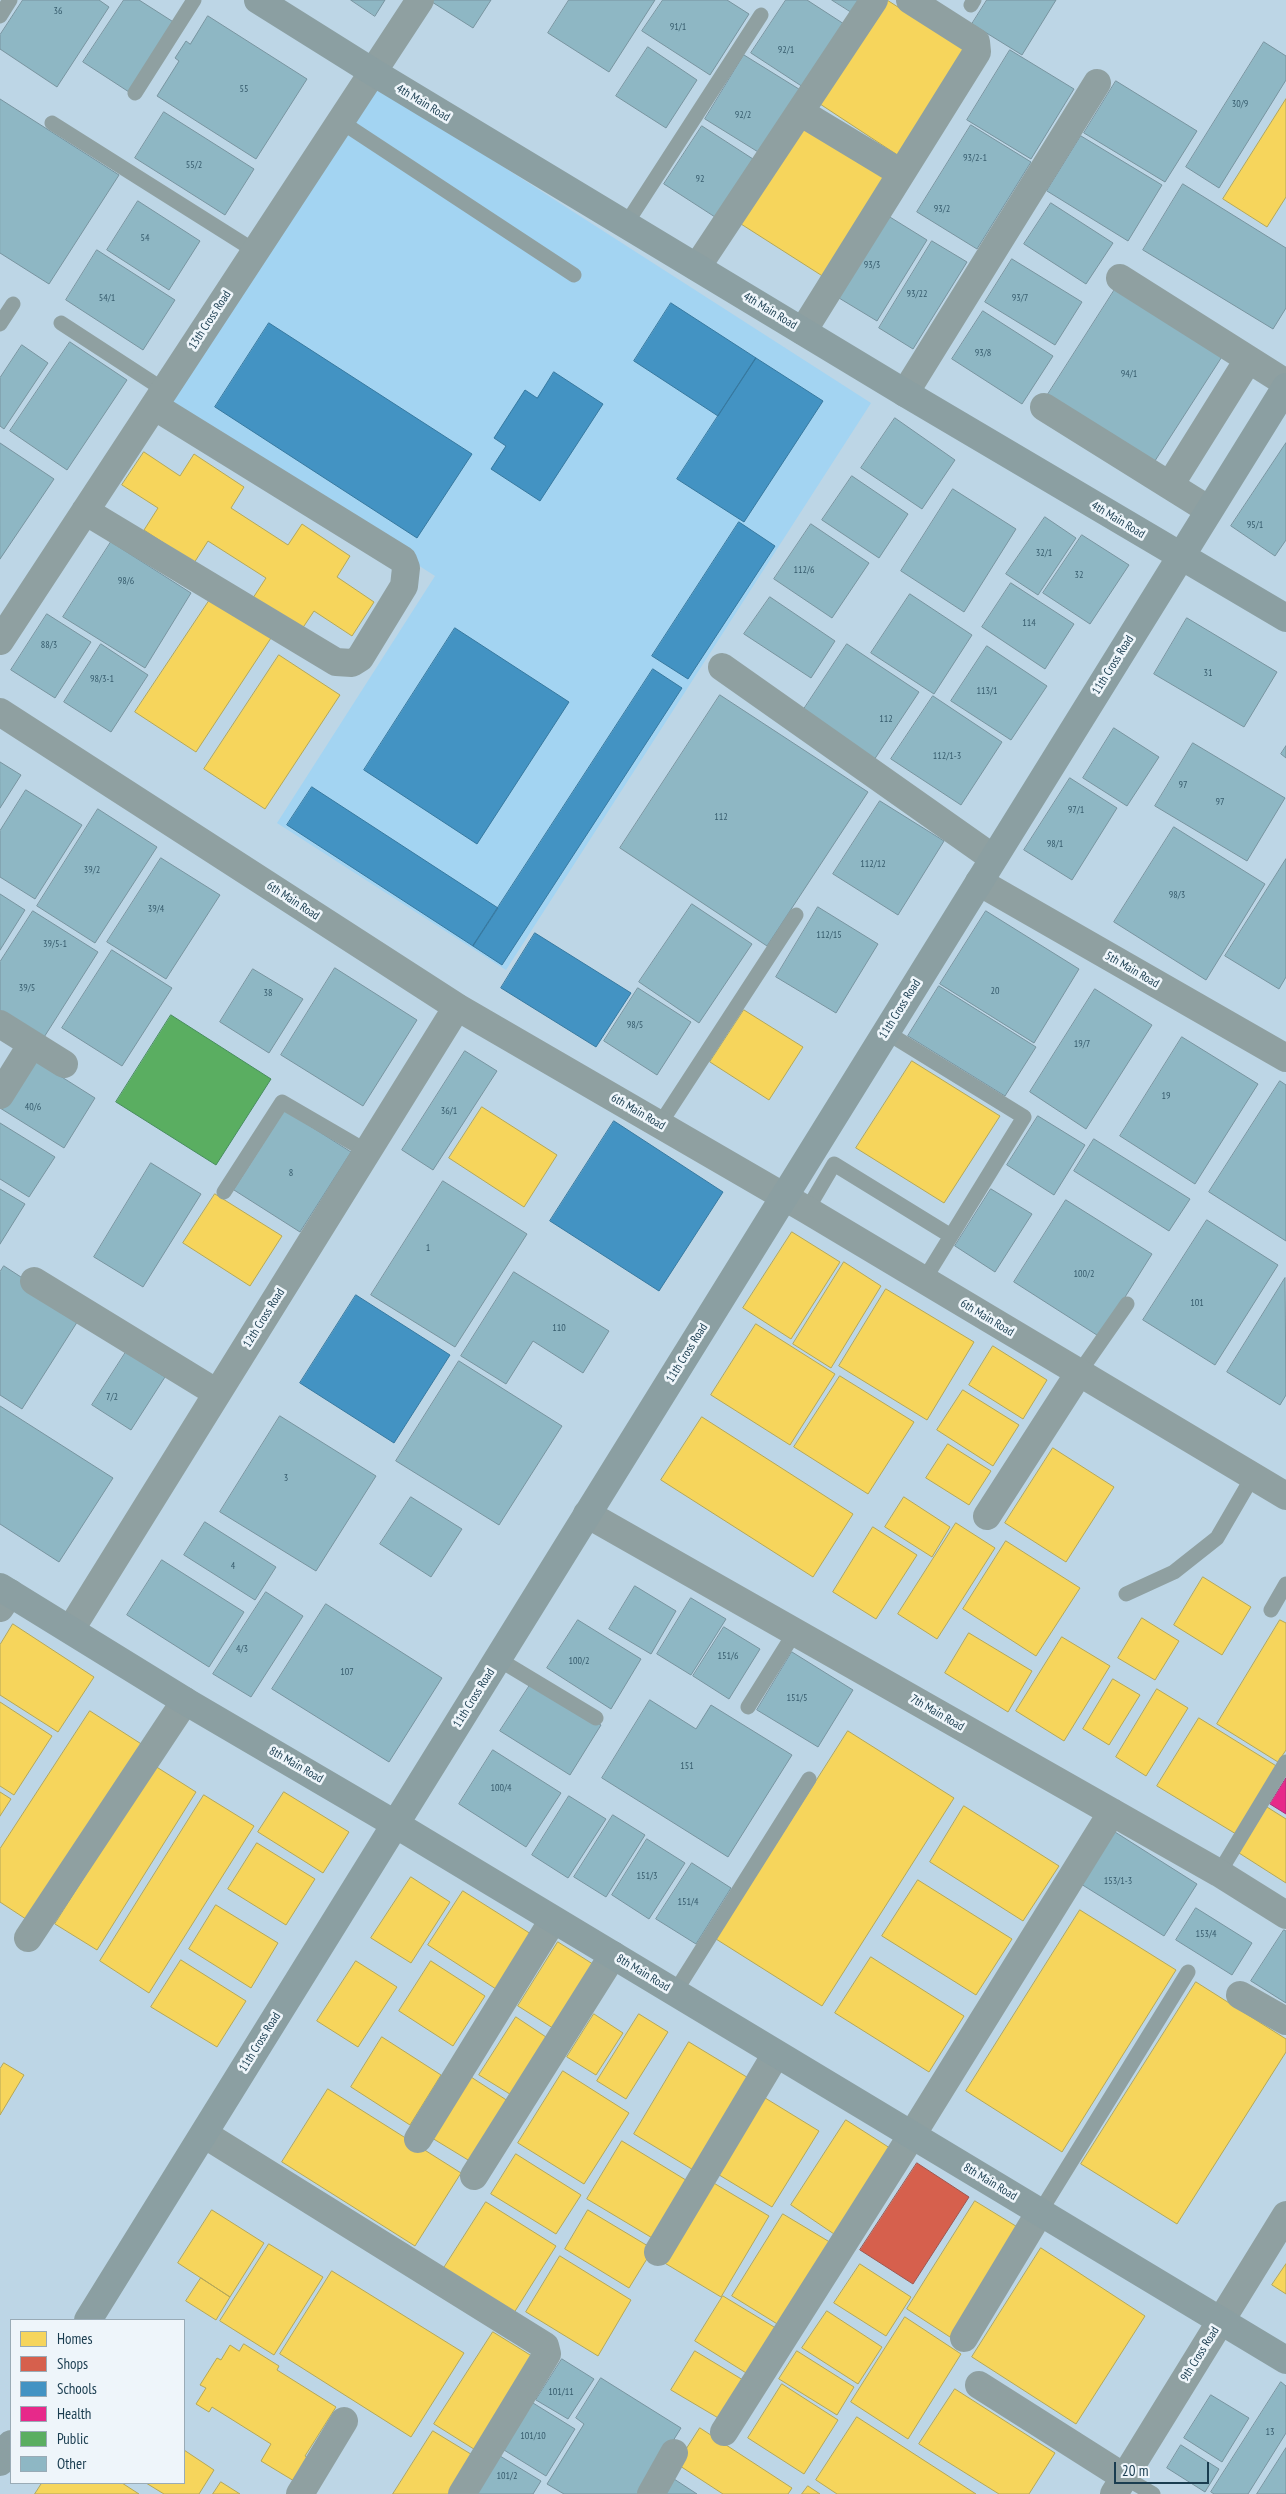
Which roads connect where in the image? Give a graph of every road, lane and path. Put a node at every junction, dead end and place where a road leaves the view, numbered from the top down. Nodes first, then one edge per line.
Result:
1 (10, 0) edge
2 (194, 0) edge
3 (420, 0) edge
4 (874, 0) edge
5 (910, 0) edge
6 (268, 3) edge
7 (761, 15) dead end
8 (0, 16) edge
9 (373, 72) junction
10 (1097, 83) dead end
11 (135, 93) dead end
12 (800, 112) junction
13 (340, 121) junction
14 (52, 123) dead end
15 (901, 173) junction
16 (626, 224) junction
17 (256, 251) junction
18 (697, 267) junction
19 (574, 275) dead end
20 (1120, 278) dead end
21 (13, 304) dead end
22 (61, 323) dead end
23 (0, 324) edge
24 (803, 331) junction
25 (1248, 360) junction
26 (1286, 385) edge
27 (905, 393) junction
28 (159, 398) junction
29 (1044, 407) dead end
30 (1170, 485) junction
31 (1209, 510) junction
32 (85, 511) junction
33 (1180, 557) junction
34 (1286, 618) edge
35 (0, 641) edge
36 (722, 667) dead end
37 (0, 712) edge
38 (993, 858) junction
39 (979, 882) junction
40 (796, 914) dead end
41 (457, 1007) junction
42 (0, 1024) edge
43 (886, 1032) junction
44 (32, 1044) junction
45 (1286, 1058) edge
46 (64, 1064) dead end
47 (0, 1095) edge
48 (660, 1124) junction
49 (368, 1152) junction
50 (224, 1192) dead end
51 (784, 1197) junction
52 (807, 1210) junction
53 (950, 1236) junction
54 (924, 1280) junction
55 (34, 1281) dead end
56 (1127, 1304) dead end
57 (1079, 1373) junction
58 (217, 1393) junction
59 (1253, 1476) junction
60 (1286, 1496) edge
61 (587, 1514) junction
62 (987, 1516) dead end
63 (1286, 1584) edge
64 (1126, 1594) dead end
65 (3, 1596) edge
66 (1271, 1610) dead end
67 (71, 1629) junction
68 (794, 1632) junction
69 (498, 1659) junction
70 (185, 1701) junction
71 (748, 1707) dead end
72 (596, 1718) dead end
73 (1286, 1762) edge
74 (809, 1779) dead end
75 (1112, 1812) junction
76 (395, 1824) junction
77 (1219, 1873) junction
78 (1286, 1915) edge
79 (553, 1920) junction
80 (28, 1938) dead end
81 (613, 1955) junction
82 (1188, 1972) dead end
83 (675, 1992) junction
84 (1240, 1995) dead end
85 (1286, 2021) edge
86 (776, 2054) junction
87 (204, 2134) junction
88 (912, 2135) junction
89 (418, 2139) dead end
90 (474, 2176) dead end
91 (1040, 2212) junction
92 (1286, 2214) edge
93 (658, 2252) dead end
94 (89, 2319) edge
95 (1221, 2320) junction
96 (964, 2338) dead end
97 (1286, 2360) edge
98 (979, 2385) dead end
99 (344, 2421) dead end
100 (724, 2432) dead end
101 (10, 2446) edge
102 (674, 2453) dead end
103 (0, 2462) edge
104 (1119, 2486) edge
105 (300, 2494) edge
106 (462, 2494) edge
107 (651, 2494) edge
108 (1153, 2494) edge

1 - 8 lane
2 - 11 lane
3 - 9 street, 13th Cross Road
4 - 12 street
5 - 15 street
6 - 9 street, 4th Main Road
7 - 16 lane
9 - 13 street, 13th Cross Road
9 - 16 street, 4th Main Road
10 - 27 street
12 - 15 street
12 - 18 street
13 - 17 street, 13th Cross Road
13 - 19 lane
14 - 17 lane
15 - 24 street
16 - 18 street, 4th Main Road
17 - 28 street, 13th Cross Road
18 - 24 street, 4th Main Road
20 - 25 street
21 - 23 lane
22 - 28 lane
24 - 27 street, 4th Main Road
25 - 26 street
25 - 30 street
26 - 31 street, 11th Cross Road
27 - 33 street, 4th Main Road
28 - 32 street, 13th Cross Road
28 - 32 street
29 - 30 street
30 - 31 street
31 - 33 street, 11th Cross Road
32 - 35 street, 13th Cross Road
33 - 34 street, 4th Main Road
33 - 38 street, 11th Cross Road
36 - 38 street
37 - 41 street, 6th Main Road
38 - 39 street, 11th Cross Road
39 - 43 street, 11th Cross Road
39 - 45 street, 5th Main Road
40 - 48 lane
41 - 48 street, 6th Main Road
41 - 49 street, 12th Cross Road
42 - 44 street
43 - 51 street, 11th Cross Road
43 - 53 lane
44 - 46 street
44 - 47 street
48 - 51 street, 6th Main Road
49 - 50 lane
49 - 58 street, 12th Cross Road
51 - 52 street, 6th Main Road
51 - 61 street, 11th Cross Road
52 - 53 lane
52 - 54 street, 6th Main Road
53 - 54 lane
54 - 57 street, 6th Main Road
55 - 58 street
56 - 57 lane
57 - 59 street, 6th Main Road
57 - 62 street
58 - 67 street, 12th Cross Road
59 - 60 street, 6th Main Road
59 - 64 lane
61 - 68 street, 7th Main Road
61 - 69 street, 11th Cross Road
63 - 66 lane
65 - 67 street, 8th Main Road
67 - 70 street, 8th Main Road
68 - 71 lane
68 - 75 street, 7th Main Road
69 - 72 lane
69 - 76 street, 11th Cross Road
70 - 76 street, 8th Main Road
70 - 80 street
73 - 77 lane
74 - 83 lane
75 - 77 street, 7th Main Road
75 - 88 street
76 - 79 street, 8th Main Road
76 - 87 street, 11th Cross Road
77 - 78 street, 7th Main Road
79 - 81 street, 8th Main Road
79 - 89 street
81 - 83 street, 8th Main Road
81 - 90 street
82 - 91 lane
83 - 86 street, 8th Main Road
84 - 85 street
86 - 88 street, 8th Main Road
86 - 93 street
87 - 94 street, 11th Cross Road
87 - 106 street
88 - 91 street, 8th Main Road
88 - 100 street
91 - 95 street, 8th Main Road
91 - 96 street
92 - 95 street, 9th Cross Road
95 - 97 street, 8th Main Road
95 - 104 street, 9th Cross Road
98 - 104 street
99 - 105 street
101 - 103 street
102 - 107 street
104 - 108 lane

